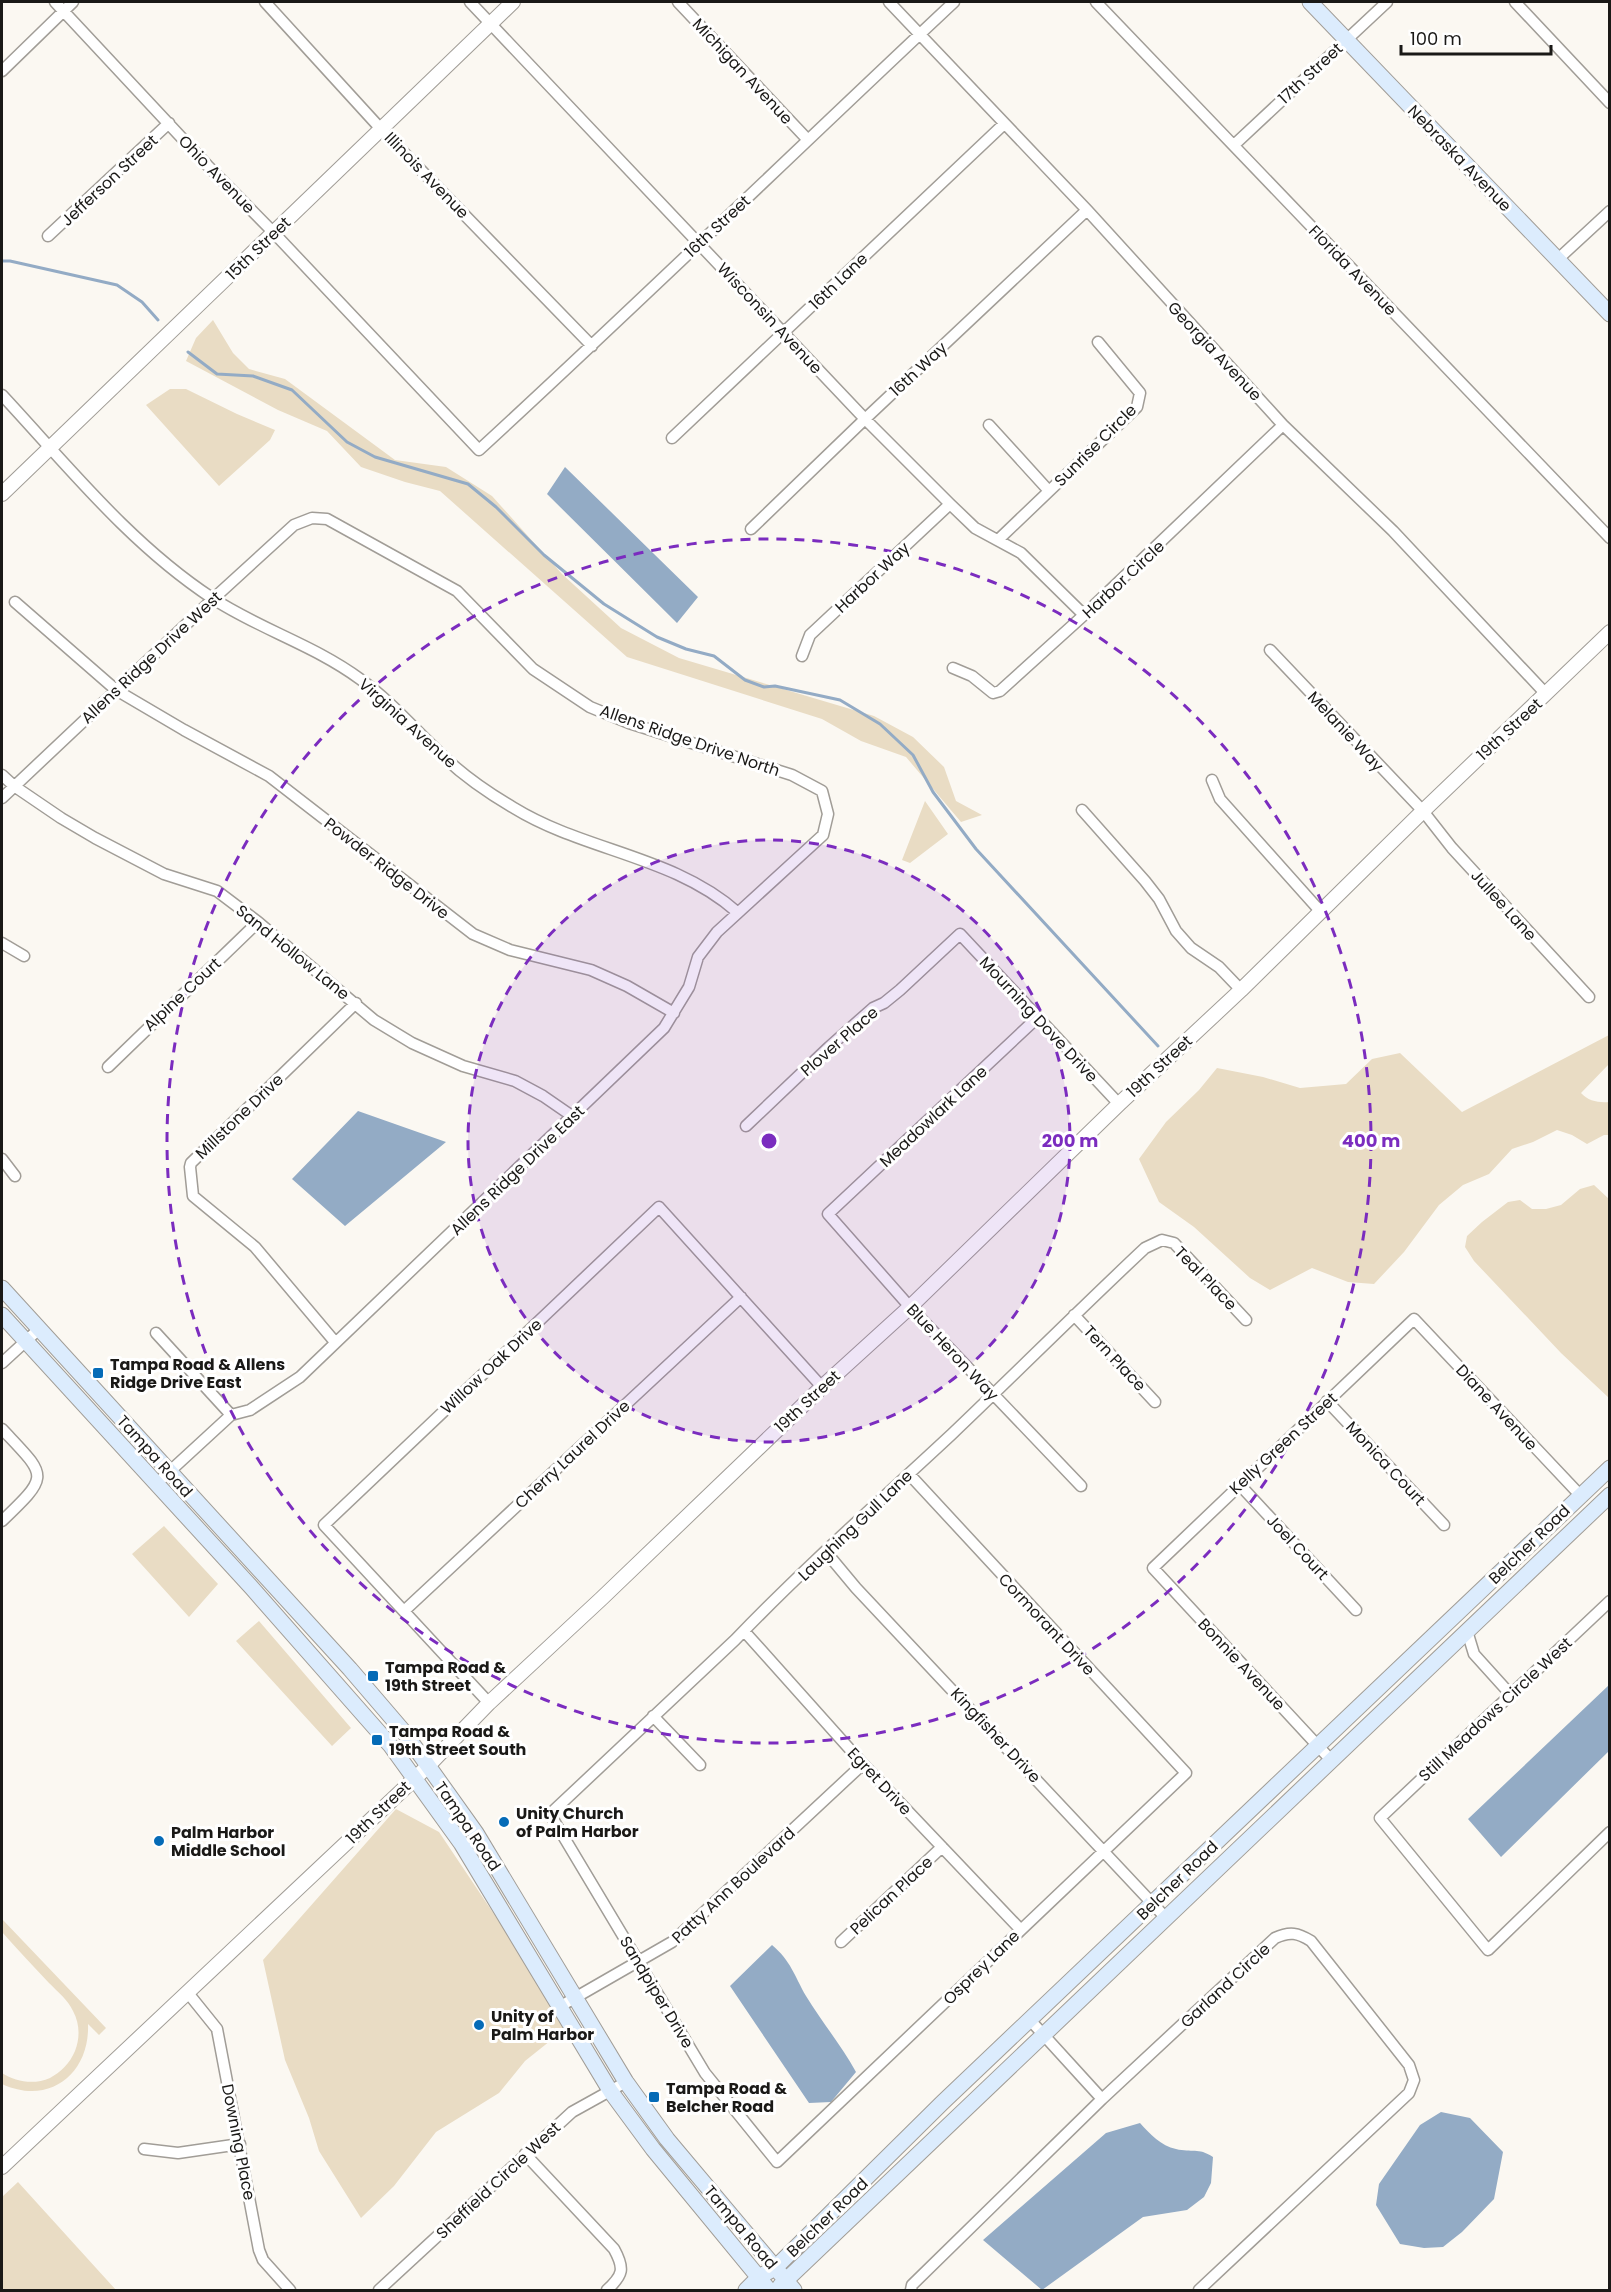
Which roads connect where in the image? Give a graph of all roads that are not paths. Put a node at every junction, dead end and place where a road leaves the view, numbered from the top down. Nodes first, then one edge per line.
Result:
1 (55, 2) edge
2 (73, 2) edge
3 (265, 2) edge
4 (470, 2) edge
5 (513, 2) edge
6 (678, 2) edge
7 (889, 2) edge
8 (954, 2) edge
9 (1096, 2) edge
10 (1311, 2) edge
11 (1387, 2) edge
12 (1515, 2) edge
13 (64, 11) junction
14 (491, 23) junction
15 (920, 33) junction
16 (1346, 39) junction
17 (2, 71) edge
18 (1610, 103) edge
19 (169, 123) junction
20 (1004, 124) junction
21 (381, 128) junction
22 (808, 140) junction
23 (1233, 145) junction
24 (1087, 210) junction
25 (1610, 210) edge
26 (274, 233) junction
27 (48, 236) dead end
28 (699, 242) junction
29 (1557, 260) junction
30 (1610, 314) edge
31 (785, 333) junction
32 (1098, 342) dead end
33 (592, 346) junction
34 (2, 394) edge
35 (865, 418) junction
36 (1283, 424) junction
37 (989, 425) dead end
38 (672, 438) dead end
39 (51, 447) junction
40 (479, 450) joint
41 (1049, 491) junction
42 (2, 494) edge
43 (950, 504) junction
44 (304, 520) joint
45 (751, 529) dead end
46 (1610, 538) edge
47 (998, 540) junction
48 (213, 599) junction
49 (15, 602) dead end
50 (1084, 615) junction
51 (1610, 632) edge
52 (1270, 650) dead end
53 (802, 656) dead end
54 (953, 668) dead end
55 (116, 690) junction
56 (1546, 694) junction
57 (2, 775) edge
58 (1212, 780) dead end
59 (14, 786) junction
60 (2, 798) edge
61 (1082, 810) dead end
62 (1423, 811) junction
63 (828, 814) joint
64 (1320, 911) junction
65 (737, 912) junction
66 (258, 922) junction
67 (960, 934) joint
68 (2, 943) edge
69 (24, 957) dead end
70 (1241, 990) junction
71 (1589, 997) dead end
72 (356, 1003) junction
73 (674, 1013) junction
74 (1037, 1018) junction
75 (108, 1067) dead end
76 (1119, 1104) junction
77 (572, 1116) junction
78 (746, 1126) dead end
79 (2, 1160) edge
80 (15, 1176) dead end
81 (828, 1214) joint
82 (1162, 1240) joint
83 (2, 1288) edge
84 (741, 1297) junction
85 (910, 1307) junction
86 (2, 1315) edge
87 (1074, 1315) junction
88 (1414, 1319) joint
89 (1246, 1320) dead end
90 (39, 1329) junction
91 (156, 1333) dead end
92 (26, 1341) junction
93 (335, 1342) junction
94 (2, 1363) edge
95 (822, 1387) junction
96 (993, 1395) junction
97 (1327, 1401) junction
98 (1155, 1402) dead end
99 (231, 1416) junction
100 (2, 1429) edge
101 (1610, 1468) edge
102 (169, 1472) junction
103 (909, 1474) junction
104 (156, 1484) junction
105 (1239, 1484) junction
106 (1081, 1486) dead end
107 (1580, 1495) junction
108 (1610, 1495) edge
109 (2, 1521) edge
110 (1444, 1525) dead end
111 (826, 1552) junction
112 (1152, 1568) joint
113 (265, 1576) junction
114 (252, 1588) junction
115 (1610, 1601) edge
116 (1356, 1610) dead end
117 (404, 1611) junction
118 (744, 1631) junction
119 (1467, 1631) junction
120 (1511, 1695) junction
121 (489, 1703) junction
122 (653, 1716) junction
123 (1318, 1746) junction
124 (1331, 1760) junction
125 (863, 1764) junction
126 (700, 1765) dead end
127 (428, 1766) junction
128 (1186, 1773) joint
129 (415, 1777) junction
130 (550, 1814) joint
131 (1610, 1832) edge
132 (942, 1847) junction
133 (1104, 1852) junction
134 (1152, 1904) junction
135 (1166, 1918) junction
136 (1020, 1929) junction
137 (841, 1942) dead end
138 (638, 1962) junction
139 (188, 1993) junction
140 (574, 1998) junction
141 (559, 2007) junction
142 (1029, 2020) junction
143 (1043, 2035) junction
144 (626, 2082) junction
145 (611, 2092) junction
146 (1102, 2099) junction
147 (240, 2144) junction
148 (144, 2149) dead end
149 (525, 2154) junction
150 (777, 2162) joint
151 (2, 2167) edge
152 (775, 2268) junction
153 (759, 2277) junction
154 (790, 2286) edge
155 (290, 2290) edge
156 (379, 2290) edge
157 (607, 2290) edge
158 (746, 2290) edge
159 (769, 2290) edge
160 (774, 2290) edge
161 (911, 2290) edge
162 (1199, 2290) edge

1 - 13 street, Ohio Avenue
2 - 13 street
3 - 21 street, Illinois Avenue
4 - 14 street, Wisconsin Avenue
5 - 14 street, 15th Street
6 - 22 street, Michigan Avenue
7 - 15 street, Georgia Avenue
8 - 15 street, 16th Street
9 - 23 street, Florida Avenue
10 - 16 main road, Nebraska Avenue
11 - 16 street, 17th Street
12 - 18 street
13 - 17 street
13 - 19 street, Ohio Avenue
14 - 21 street, 15th Street
14 - 28 street, Wisconsin Avenue
15 - 20 street, Georgia Avenue
15 - 22 street, 16th Street
16 - 23 street, 17th Street
16 - 29 main road, Nebraska Avenue
19 - 26 street, Ohio Avenue
19 - 27 street, Jefferson Street
20 - 24 street, Georgia Avenue
20 - 31 street, 16th Lane
21 - 26 street, 15th Street
21 - 33 street, Illinois Avenue
22 - 28 street, 16th Street
23 - 46 street, Florida Avenue
24 - 35 street, 16th Way
24 - 36 street, Georgia Avenue
25 - 29 street
26 - 39 street, 15th Street
26 - 40 street, Ohio Avenue
28 - 31 street, Wisconsin Avenue
28 - 33 street, 16th Street
29 - 30 main road, Nebraska Avenue
31 - 35 street, Wisconsin Avenue
31 - 38 street, 16th Lane
32 - 41 street, Sunrise Circle
33 - 40 street, 16th Street
34 - 39 street, Virginia Avenue
35 - 43 street, Wisconsin Avenue
35 - 45 street, 16th Way
36 - 50 street, Harbor Circle
36 - 56 street, Georgia Avenue
37 - 41 street
39 - 42 street, 15th Street
39 - 48 street, Virginia Avenue
41 - 47 street, Sunrise Circle
43 - 47 street, Wisconsin Avenue
43 - 53 street, Harbor Way
44 - 48 street, Allens Ridge Drive West
44 - 63 street, Allens Ridge Drive North
47 - 50 street, Wisconsin Avenue
48 - 55 street, Allens Ridge Drive West
48 - 65 street, Virginia Avenue
49 - 55 street, Powder Ridge Drive
50 - 54 street, Harbor Circle
51 - 56 street, 19th Street
52 - 62 street, Melanie Way
55 - 59 street, Allens Ridge Drive West
55 - 73 street, Powder Ridge Drive
56 - 62 street, 19th Street
57 - 59 street, Sand Hollow Lane
58 - 64 street
59 - 60 street, Allens Ridge Drive West
59 - 66 street, Sand Hollow Lane
61 - 70 street
62 - 64 street, 19th Street
62 - 71 street, Jullee Lane
63 - 65 street, Allens Ridge Drive East
64 - 70 street, 19th Street
65 - 73 street, Allens Ridge Drive East
66 - 72 street, Sand Hollow Lane
66 - 75 street, Alpine Court
67 - 74 street, Mourning Dove Drive
67 - 78 street, Plover Place
68 - 69 street
70 - 76 street, 19th Street
72 - 77 street, Sand Hollow Lane
72 - 93 street, Millstone Drive
73 - 77 street, Allens Ridge Drive East
74 - 76 street, Mourning Dove Drive
74 - 81 street, Meadowlark Lane
76 - 85 street, 19th Street
77 - 93 street, Allens Ridge Drive East
79 - 80 street
81 - 85 street, Blue Heron Way
82 - 87 street, Laughing Gull Lane
82 - 89 street, Teal Place
83 - 90 main road, Tampa Road
84 - 95 street, Willow Oak Drive
84 - 117 street, Cherry Laurel Drive
84 - 117 street, Willow Oak Drive
85 - 95 street, 19th Street
85 - 96 street, Blue Heron Way
86 - 92 main road, Tampa Road
87 - 96 street, Laughing Gull Lane
87 - 98 street, Tern Place
88 - 97 street, Kelly Green Street
88 - 107 street, Diane Avenue
90 - 92 street
90 - 102 main road, Tampa Road
91 - 99 street
92 - 94 street
92 - 104 main road, Tampa Road
93 - 99 street, Allens Ridge Drive East
95 - 121 street, 19th Street
96 - 103 street, Laughing Gull Lane
96 - 106 street, Blue Heron Way
97 - 105 street, Kelly Green Street
97 - 110 street, Monica Court
99 - 102 street, Allens Ridge Drive East
100 - 109 street
101 - 107 main road, Belcher Road
102 - 104 street, Allens Ridge Drive East
102 - 113 main road, Tampa Road
103 - 111 street, Laughing Gull Lane
103 - 128 street, Cormorant Drive
104 - 114 main road, Tampa Road
105 - 112 street, Kelly Green Street
105 - 116 street, Joel Court
107 - 123 main road, Belcher Road
108 - 119 main road, Belcher Road
111 - 118 street, Laughing Gull Lane
111 - 133 street, Kingfisher Drive
112 - 123 street, Bonnie Avenue
113 - 114 main road
113 - 127 main road, Tampa Road
114 - 129 main road, Tampa Road
115 - 120 street, Still Meadows Circle West
117 - 121 street, Willow Oak Drive
118 - 122 street, Laughing Gull Lane
118 - 125 street, Egret Drive
119 - 120 street
119 - 124 main road, Belcher Road
120 - 131 street, Still Meadows Circle West
121 - 127 street, 19th Street
122 - 126 street
122 - 130 street, Laughing Gull Lane
123 - 124 street, Bonnie Avenue
123 - 134 main road, Belcher Road
124 - 135 main road, Belcher Road
125 - 132 street, Egret Drive
125 - 138 street, Patty Ann Boulevard
127 - 129 street, 19th Street
127 - 140 main road, Tampa Road
128 - 133 street, Osprey Lane
129 - 139 street, 19th Street
129 - 141 main road, Tampa Road
130 - 138 street, Sandpiper Drive
132 - 136 street, Egret Drive
132 - 137 street, Pelican Place
133 - 134 street, Kingfisher Drive
133 - 136 street, Osprey Lane
134 - 135 street, Kingfisher Drive
134 - 142 main road, Belcher Road
135 - 143 main road, Belcher Road
136 - 150 street, Osprey Lane
138 - 140 street, Patty Ann Boulevard
138 - 150 street, Sandpiper Drive
139 - 147 street, Downing Place
139 - 151 street, 19th Street
140 - 141 street, Patty Ann Boulevard
140 - 144 main road, Tampa Road
141 - 145 main road, Tampa Road
142 - 143 street
142 - 152 main road, Belcher Road
143 - 146 street
143 - 154 main road, Belcher Road
144 - 145 street, Sheffield Circle West
144 - 152 main road, Tampa Road
145 - 149 street, Sheffield Circle West
145 - 153 main road, Tampa Road
146 - 161 street, Garland Circle
146 - 162 street, Garland Circle
147 - 148 street
147 - 155 street, Downing Place
149 - 156 street, Sheffield Circle West
149 - 157 street
152 - 153 main road, Belcher Road
152 - 154 main road, Tampa Road
153 - 158 main road, Belcher Road
153 - 159 main road, Tampa Road
154 - 160 main road, Belcher Road

